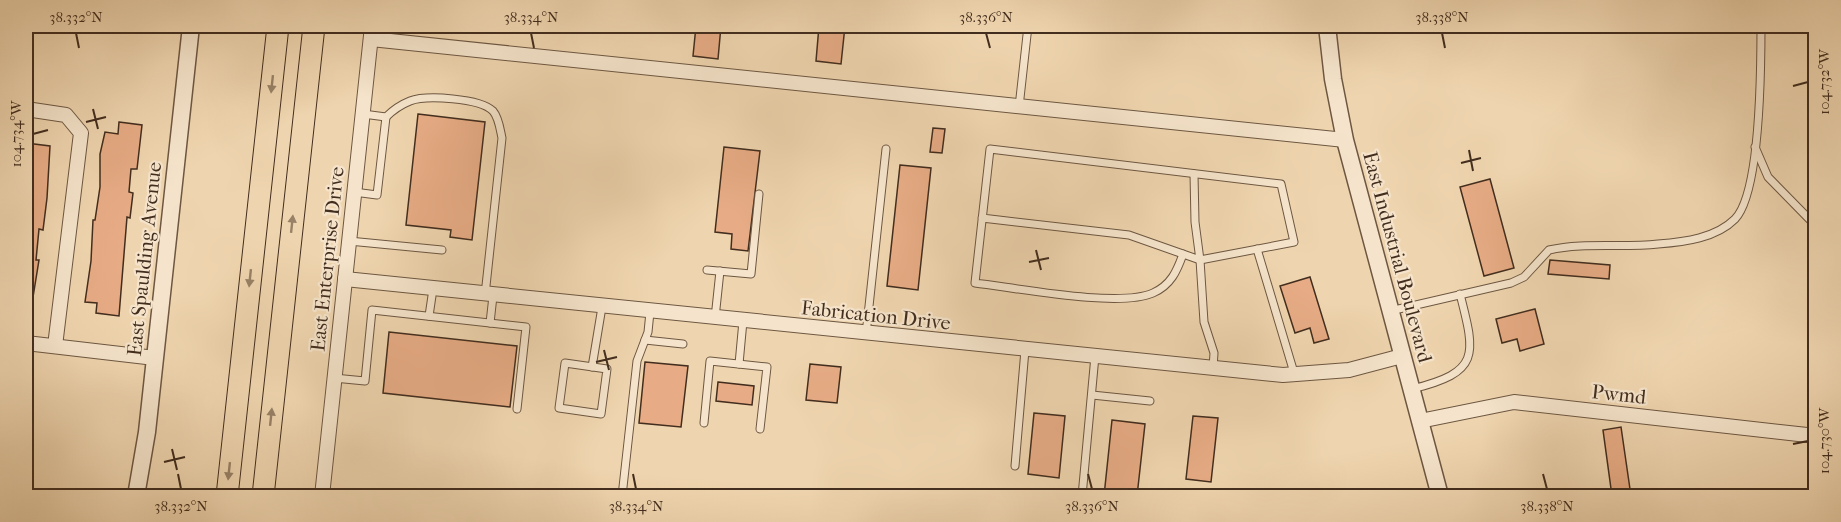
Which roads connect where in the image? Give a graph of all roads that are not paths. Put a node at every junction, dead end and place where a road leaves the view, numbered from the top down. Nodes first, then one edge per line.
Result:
1 (191, 26) edge
2 (278, 26) edge
3 (314, 26) edge
4 (1028, 26) edge
5 (1327, 26) edge
6 (1761, 26) edge
7 (371, 32) edge
8 (1019, 108) junction
9 (26, 109) edge
10 (362, 114) junction
11 (386, 117) junction
12 (1345, 140) junction
13 (1755, 145) junction
14 (886, 149) dead end
15 (1194, 174) junction
16 (354, 192) junction
17 (759, 194) dead end
18 (982, 218) junction
19 (1815, 226) edge
20 (349, 241) junction
21 (1257, 249) junction
22 (442, 250) dead end
23 (1183, 255) junction
24 (1200, 260) junction
25 (707, 270) dead end
26 (720, 271) junction
27 (345, 279) junction
28 (433, 289) junction
29 (1460, 294) junction
30 (489, 295) junction
31 (602, 307) junction
32 (1390, 311) junction
33 (650, 312) junction
34 (429, 316) junction
35 (715, 318) junction
36 (743, 321) junction
37 (490, 323) junction
38 (866, 334) junction
39 (645, 340) junction
40 (26, 343) edge
41 (683, 344) dead end
42 (55, 346) junction
43 (1025, 350) junction
44 (1095, 356) junction
45 (1402, 356) junction
46 (154, 358) junction
47 (739, 364) junction
48 (592, 367) junction
49 (1213, 368) junction
50 (1295, 376) junction
51 (334, 378) junction
52 (1412, 389) junction
53 (1092, 394) junction
54 (1150, 401) dead end
55 (517, 409) dead end
56 (1420, 421) junction
57 (704, 423) dead end
58 (760, 429) dead end
59 (1815, 436) edge
60 (1015, 466) dead end
61 (135, 496) edge
62 (226, 496) edge
63 (263, 496) edge
64 (322, 496) edge
65 (622, 496) edge
66 (1082, 496) edge
67 (1440, 496) edge

1 - 46 street, East Spaulding Avenue
2 -> 62 highway
63 -> 3 highway
4 - 8 lane
5 - 12 street, East Industrial Boulevard
6 - 13 lane
7 - 8 street
7 - 10 street, East Enterprise Drive
8 - 12 street
9 - 42 street
10 - 11 lane
10 - 16 street, East Enterprise Drive
11 - 16 lane
11 - 30 lane
12 - 32 street, East Industrial Boulevard
13 - 19 lane
13 - 29 lane
14 - 38 lane
15 - 18 lane
15 - 21 lane
15 - 24 lane
16 - 20 street, East Enterprise Drive
17 - 26 lane
18 - 23 lane
18 - 23 lane
20 - 22 lane
20 - 27 street, East Enterprise Drive
21 - 24 lane
21 - 50 lane
23 - 24 lane
24 - 49 lane
25 - 26 lane
26 - 35 lane
27 - 28 street, Fabrication Drive
27 - 51 street, East Enterprise Drive
28 - 30 street, Fabrication Drive
28 - 34 lane
29 - 32 lane
29 - 52 lane
30 - 31 street, Fabrication Drive
30 - 37 lane
31 - 33 street, Fabrication Drive
31 - 48 lane
32 - 45 street, East Industrial Boulevard
33 - 35 street, Fabrication Drive
33 - 39 lane
34 - 37 lane
34 - 51 lane
35 - 36 street, Fabrication Drive
36 - 38 street, Fabrication Drive
36 - 47 lane
37 - 55 lane
38 - 43 street, Fabrication Drive
39 - 41 lane
39 - 65 lane
40 - 42 street
42 - 46 street
43 - 44 street, Fabrication Drive
43 - 60 lane
44 - 49 street, Fabrication Drive
44 - 53 lane
45 - 50 street, Fabrication Drive
45 - 52 street, East Industrial Boulevard
46 - 61 street, East Spaulding Avenue
47 - 57 lane
47 - 58 lane
48 - 48 lane
49 - 50 street, Fabrication Drive
51 - 64 street, East Enterprise Drive
52 - 56 street, East Industrial Boulevard
53 - 54 lane
53 - 66 lane
56 - 59 street, Pwmd
56 - 67 street, East Industrial Boulevard

